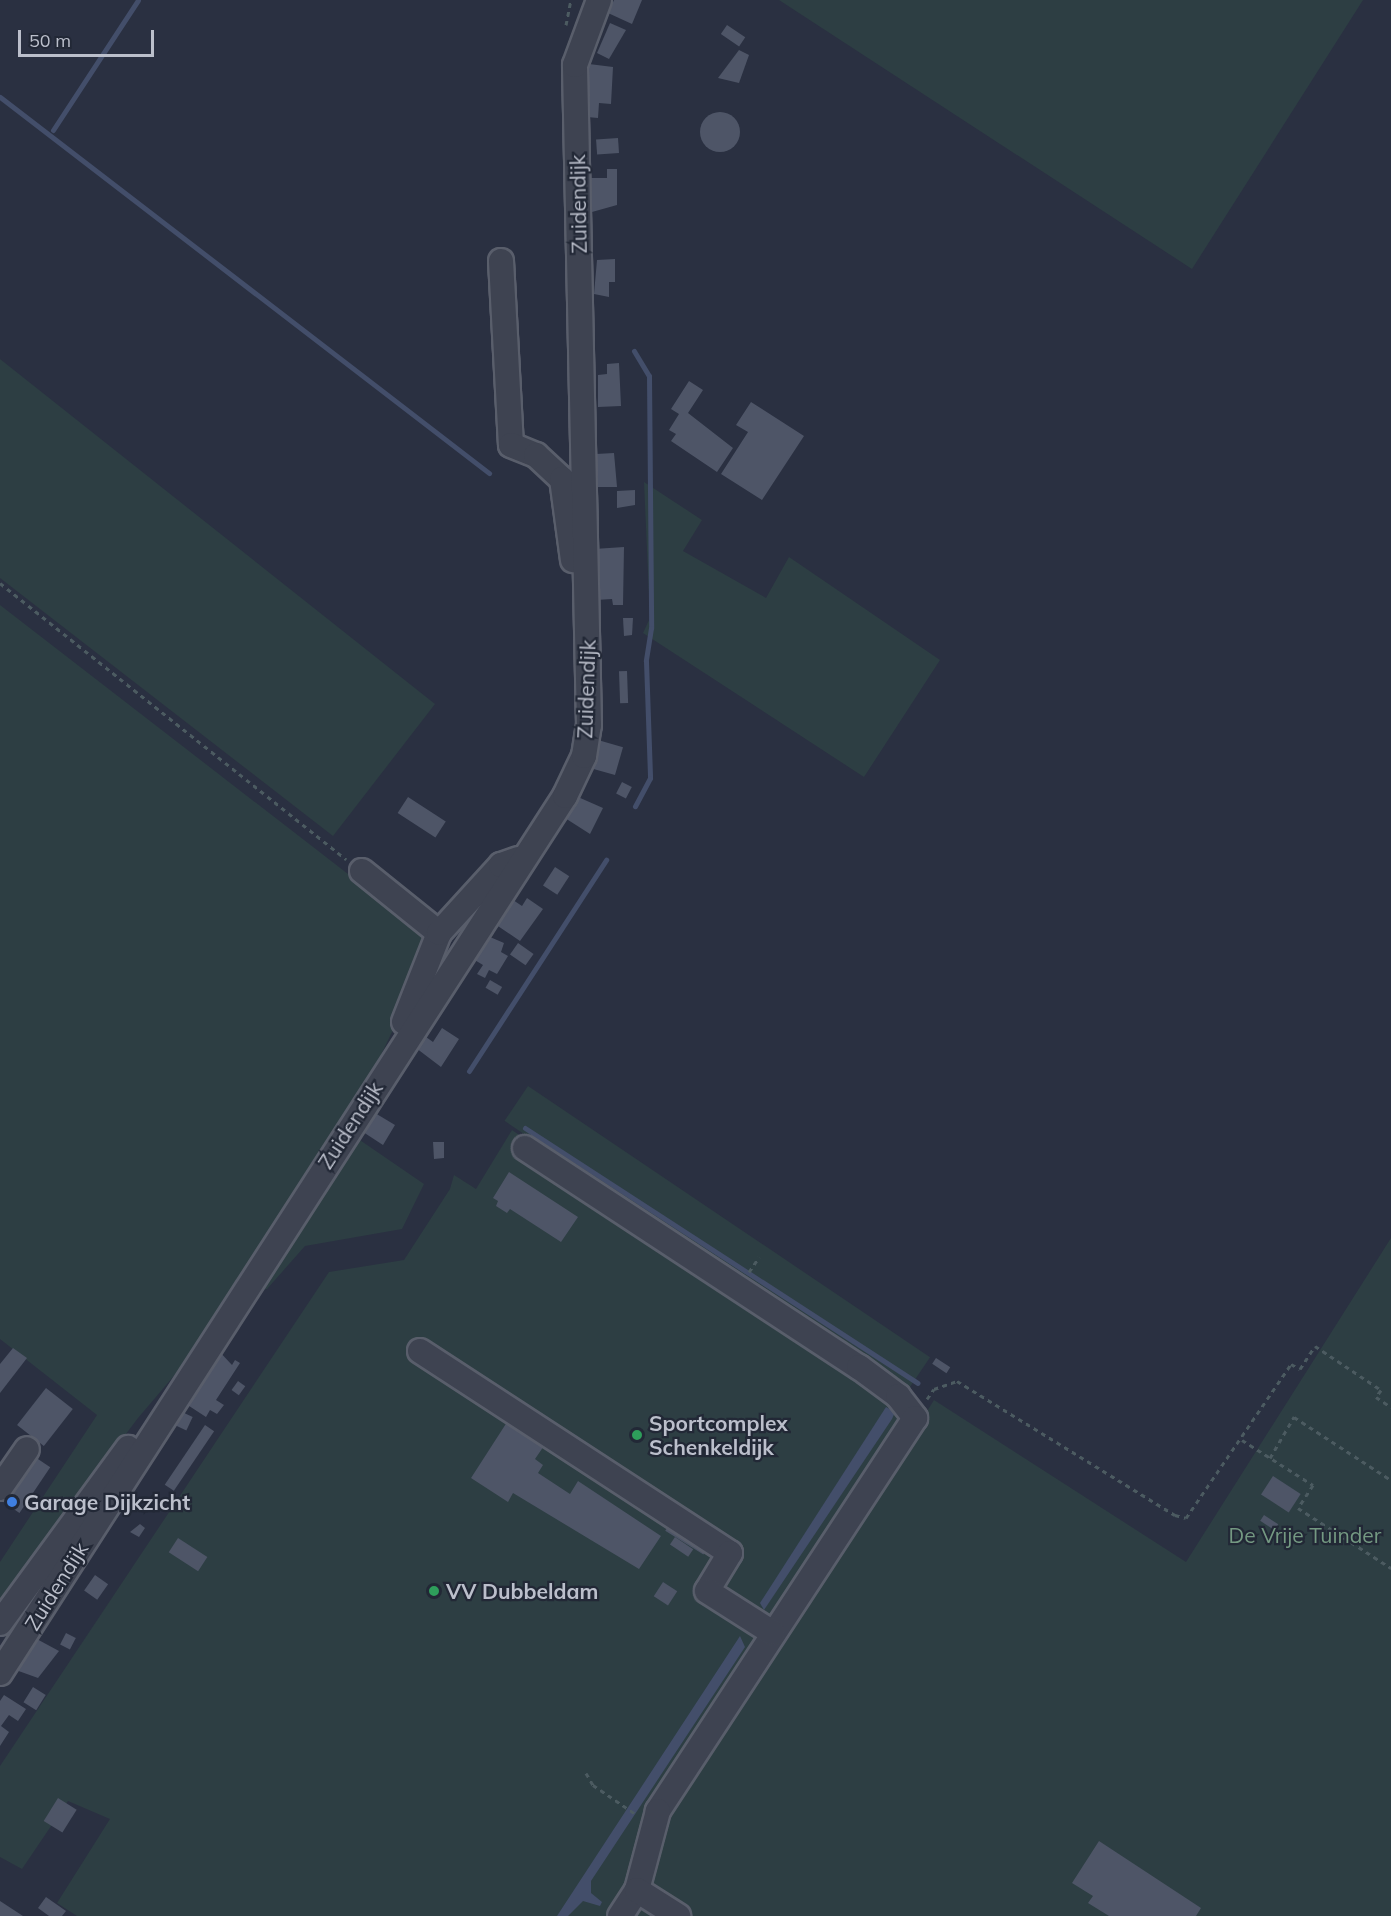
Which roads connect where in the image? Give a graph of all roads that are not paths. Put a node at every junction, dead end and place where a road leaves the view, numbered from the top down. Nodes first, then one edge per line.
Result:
1 (599, 0) edge
2 (501, 261) dead end
3 (588, 608) junction
4 (525, 856) junction
5 (362, 871) road end
6 (439, 933) junction
7 (386, 1069) junction
8 (525, 1148) dead end
9 (420, 1351) dead end
10 (189, 1376) junction
11 (27, 1449) dead end
12 (0, 1488) edge
13 (0, 1623) edge
14 (773, 1634) junction
15 (0, 1673) edge
16 (637, 1890) junction
17 (620, 1916) edge
18 (678, 1916) edge

1 - 3 street, Zuidendijk
2 - 3 street
3 - 4 street, Zuidendijk
4 - 6 street
4 - 7 street, Zuidendijk
5 - 6 street
6 - 7 street
7 - 10 street, Zuidendijk
8 - 14 street
9 - 14 street
10 - 13 street, Zuidendijk
10 - 15 street, Zuidendijk
11 - 12 street
14 - 16 street
16 - 17 street
16 - 18 street

